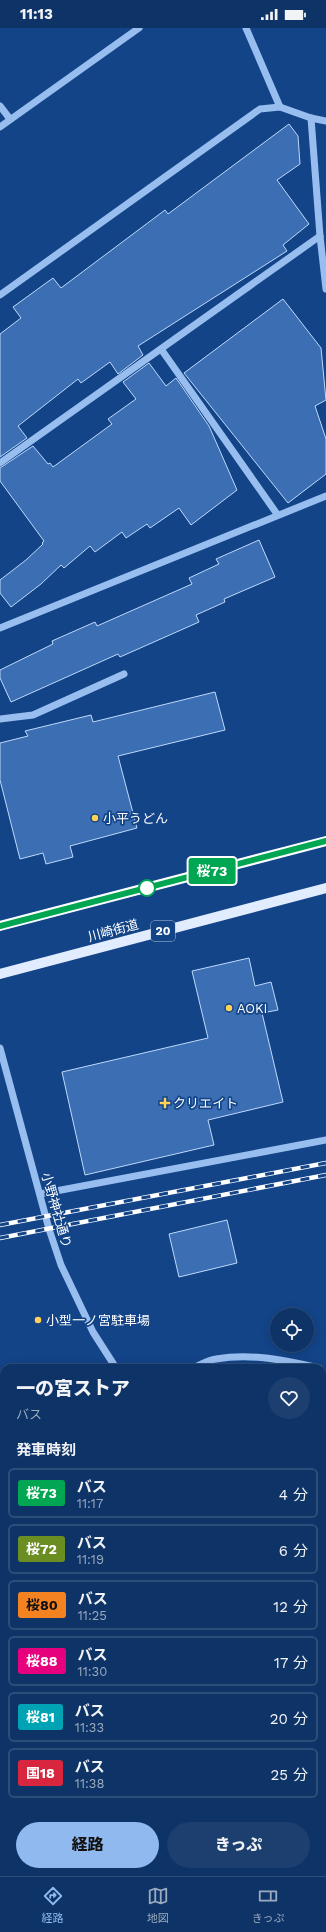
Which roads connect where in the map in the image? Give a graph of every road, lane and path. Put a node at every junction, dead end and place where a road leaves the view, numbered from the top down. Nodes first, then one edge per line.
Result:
1 (139, 28) edge
2 (246, 28) edge
3 (0, 106) edge
4 (280, 107) junction
5 (311, 118) junction
6 (10, 119) junction
7 (326, 121) edge
8 (0, 127) edge
9 (320, 236) junction
10 (326, 289) edge
11 (0, 295) edge
12 (161, 348) junction
13 (0, 463) edge
14 (326, 496) edge
15 (276, 514) junction
16 (0, 628) edge
17 (124, 674) dead end
18 (0, 719) edge
19 (326, 841) edge
20 (326, 888) edge
21 (0, 926) edge
22 (0, 974) edge
23 (0, 1048) edge
24 (326, 1140) edge
25 (40, 1194) junction
26 (113, 1364) edge
27 (203, 1364) edge
28 (305, 1364) edge

1 - 6 street
2 - 4 street
3 - 6 street
4 - 5 street
4 - 11 street
5 - 7 street
5 - 9 street
6 - 8 street
9 - 10 street
9 - 12 street
12 - 13 street
12 - 15 street
14 - 15 street
15 - 16 street
17 - 18 street
19 - 21 main road
20 - 22 main road, 川崎街道 / 20
23 - 25 street, 小野神社通り
24 - 25 street
25 - 26 street, 小野神社通り
27 - 28 street

